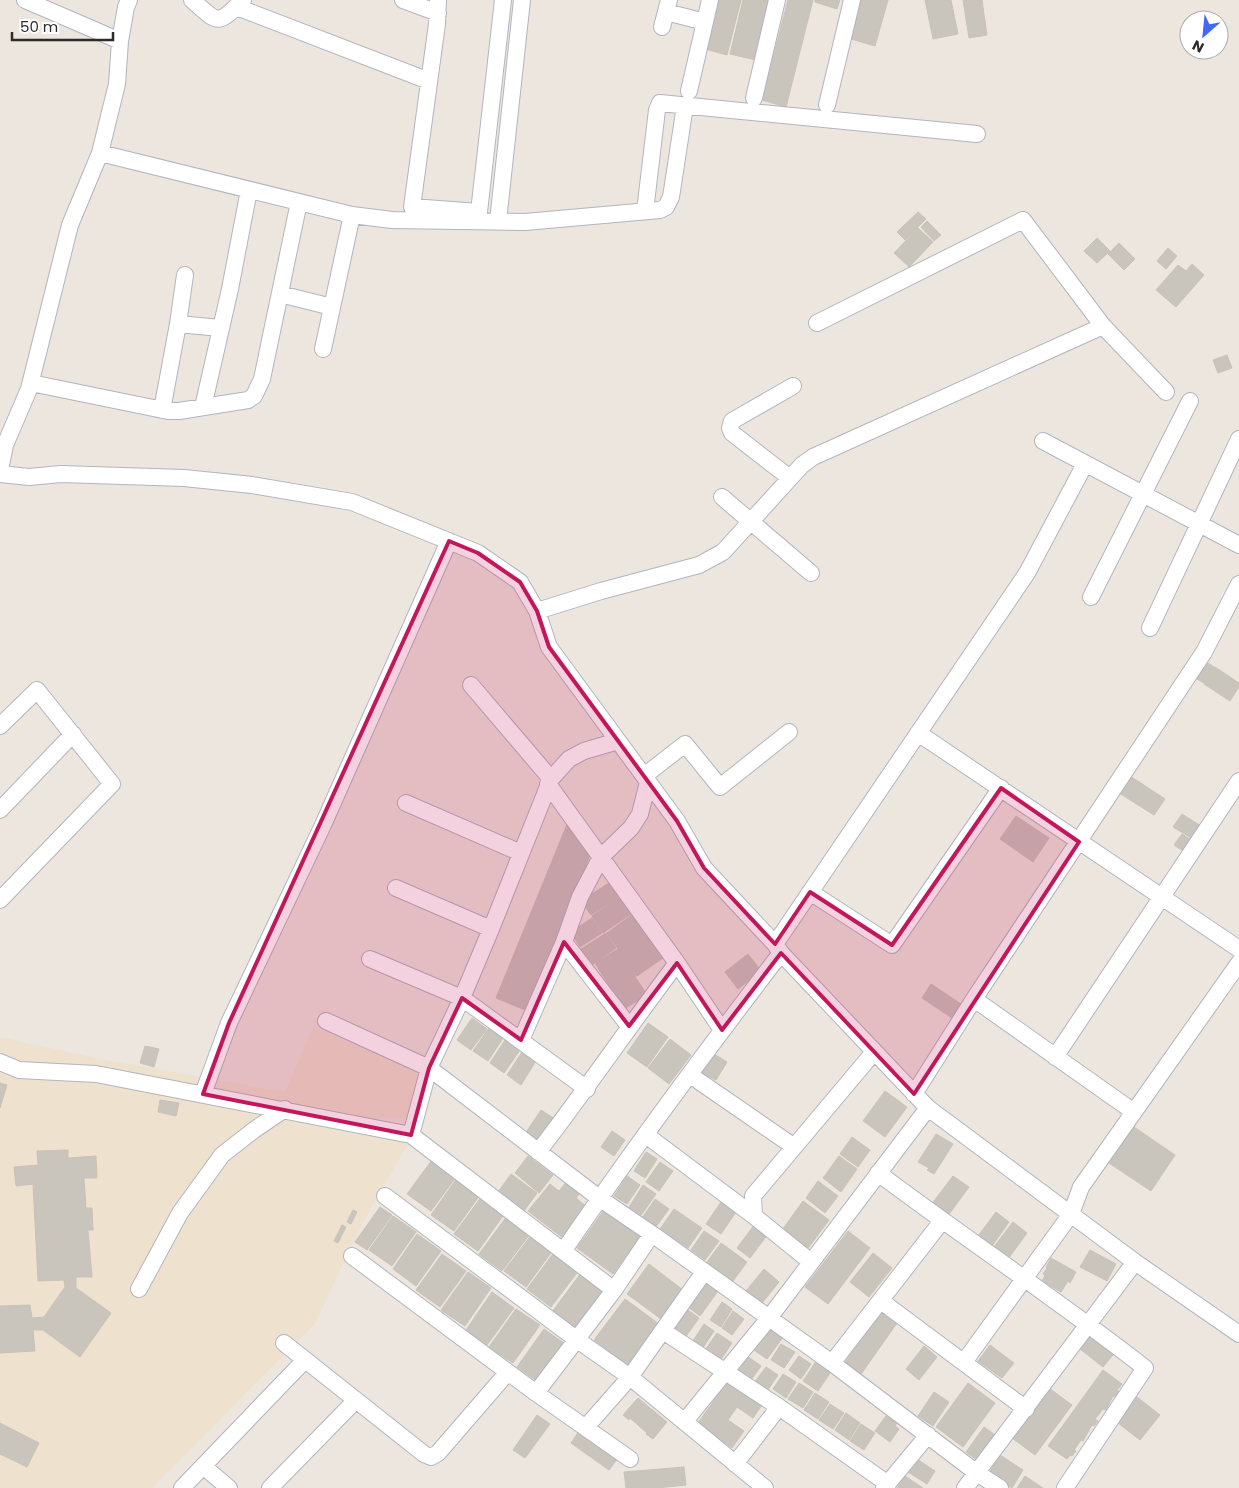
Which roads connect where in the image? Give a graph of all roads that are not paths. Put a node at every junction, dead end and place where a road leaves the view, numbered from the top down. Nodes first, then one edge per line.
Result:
1 (25, 0) edge
2 (129, 0) edge
3 (192, 0) edge
4 (403, 0) edge
5 (502, 0) edge
6 (522, 0) edge
7 (710, 0) edge
8 (777, 0) edge
9 (852, 0) edge
10 (240, 3) edge
11 (438, 7) edge
12 (666, 13) edge
13 (705, 22) junction
14 (120, 41) junction
15 (430, 81) junction
16 (754, 98) dead end
17 (687, 99) junction
18 (827, 106) dead end
19 (977, 134) dead end
20 (100, 153) junction
21 (249, 190) junction
22 (299, 202) junction
23 (645, 211) junction
24 (352, 215) junction
25 (498, 221) junction
26 (184, 276) dead end
27 (280, 294) junction
28 (332, 307) junction
29 (818, 323) dead end
30 (178, 324) junction
31 (1103, 326) junction
32 (220, 328) junction
33 (322, 349) dead end
34 (31, 383) junction
35 (793, 386) dead end
36 (1166, 392) dead end
37 (1190, 401) dead end
38 (203, 407) junction
39 (162, 410) junction
40 (1239, 439) edge
41 (1043, 441) dead end
42 (1085, 464) junction
43 (0, 472) edge
44 (790, 478) junction
45 (1142, 494) junction
46 (722, 497) dead end
47 (750, 522) junction
48 (1200, 524) junction
49 (449, 541) junction
50 (1239, 545) edge
51 (811, 573) dead end
52 (1239, 584) edge
53 (1091, 597) dead end
54 (537, 612) junction
55 (1150, 628) dead end
56 (471, 685) dead end
57 (0, 726) edge
58 (789, 732) dead end
59 (918, 733) junction
60 (73, 734) junction
61 (618, 741) junction
62 (646, 779) junction
63 (1239, 781) edge
64 (550, 782) junction
65 (1001, 788) junction
66 (406, 803) dead end
67 (0, 810) edge
68 (1079, 842) junction
69 (521, 853) junction
70 (600, 857) junction
71 (396, 888) dead end
72 (810, 892) junction
73 (1162, 898) junction
74 (0, 900) edge
75 (491, 929) junction
76 (564, 942) junction
77 (778, 948) junction
78 (1239, 949) edge
79 (370, 960) dead end
80 (677, 963) junction
81 (1239, 964) edge
82 (462, 998) junction
83 (974, 999) junction
84 (326, 1021) dead end
85 (629, 1026) junction
86 (722, 1030) junction
87 (521, 1040) junction
88 (874, 1052) junction
89 (1055, 1057) junction
90 (0, 1062) edge
91 (429, 1068) junction
92 (690, 1075) junction
93 (587, 1088) junction
94 (203, 1094) junction
95 (914, 1094) junction
96 (928, 1108) junction
97 (284, 1110) junction
98 (1134, 1112) junction
99 (411, 1135) junction
100 (646, 1135) junction
101 (793, 1146) junction
102 (538, 1152) junction
103 (878, 1173) junction
104 (385, 1196) dead end
105 (599, 1198) junction
106 (1071, 1214) junction
107 (754, 1216) junction
108 (942, 1221) junction
109 (652, 1234) junction
110 (564, 1250) junction
111 (352, 1256) dead end
112 (811, 1262) junction
113 (1135, 1262) junction
114 (704, 1272) junction
115 (1025, 1280) junction
116 (139, 1289) dead end
117 (614, 1290) junction
118 (881, 1301) junction
119 (769, 1318) junction
120 (1088, 1323) junction
121 (663, 1331) junction
122 (1239, 1334) edge
123 (576, 1339) junction
124 (284, 1343) dead end
125 (306, 1360) junction
126 (964, 1362) junction
127 (832, 1363) junction
128 (508, 1372) junction
129 (725, 1372) junction
130 (630, 1377) junction
131 (536, 1393) junction
132 (356, 1400) junction
133 (779, 1407) junction
134 (1026, 1408) junction
135 (686, 1421) junction
136 (586, 1427) junction
137 (928, 1435) junction
138 (630, 1459) dead end
139 (735, 1464) junction
140 (203, 1466) junction
141 (977, 1473) junction
142 (886, 1486) edge
143 (182, 1488) edge
144 (229, 1488) edge
145 (270, 1488) edge
146 (765, 1488) edge
147 (965, 1488) edge
148 (1000, 1488) edge
149 (1065, 1488) edge

1 - 14 street
2 - 14 street
3 - 10 street
4 - 11 street
5 - 15 street
6 - 25 street
7 - 13 street
8 - 16 street
9 - 18 street
10 - 15 street
11 - 15 street
12 - 13 street
13 - 17 street
14 - 20 street
17 - 19 street
17 - 23 street
17 - 23 street
20 - 21 street
20 - 34 street
21 - 22 street
21 - 32 street
22 - 24 street
22 - 27 street
23 - 25 street
24 - 25 street
24 - 28 street
26 - 30 street
27 - 28 street
27 - 38 street
28 - 33 street
29 - 31 street
30 - 32 street
30 - 39 street
31 - 36 street
31 - 44 street
32 - 38 street
34 - 39 street
34 - 43 street
35 - 44 street
37 - 45 street
38 - 39 street
40 - 48 street
41 - 42 street
42 - 45 street
42 - 59 street
43 - 49 street
44 - 47 street
45 - 48 street
45 - 53 street
46 - 47 street
47 - 51 street
47 - 54 street
48 - 50 street
48 - 55 street
49 - 54 street
49 - 94 street
52 - 68 street
54 - 61 street
56 - 64 street
57 - 60 street
58 - 62 street
59 - 65 street
59 - 72 street
60 - 67 street
60 - 74 street
61 - 62 street
61 - 64 street
62 - 70 street
62 - 77 street
63 - 73 street
64 - 69 street
64 - 70 street
65 - 68 street
65 - 72 street
66 - 69 street
68 - 73 street
68 - 83 street
69 - 75 street
70 - 76 street
70 - 80 street
71 - 75 street
72 - 77 street
73 - 78 street
73 - 89 street
75 - 82 street
76 - 85 street
76 - 87 street
77 - 86 street
77 - 88 street
79 - 82 street
80 - 85 street
80 - 86 street
81 - 98 street
82 - 87 street
82 - 91 street
83 - 89 street
83 - 95 street
84 - 91 street
85 - 93 street
86 - 92 street
87 - 93 street
88 - 95 street
88 - 101 street
89 - 98 street
90 - 94 street
91 - 99 street
91 - 102 street
92 - 100 street
92 - 101 street
93 - 102 street
94 - 97 street
95 - 96 street
96 - 103 street
96 - 106 street
97 - 99 street
97 - 116 street
98 - 106 street
99 - 110 street
100 - 105 street
100 - 107 street
101 - 107 street
102 - 105 street
103 - 108 street
103 - 112 street
104 - 123 street
105 - 109 street
105 - 110 street
106 - 113 street
106 - 115 street
107 - 112 street
108 - 115 street
108 - 118 street
109 - 114 street
109 - 117 street
110 - 117 street
111 - 128 street
112 - 119 street
113 - 120 street
113 - 122 street
114 - 119 street
114 - 121 street
115 - 120 street
115 - 126 street
117 - 123 street
118 - 126 street
118 - 127 street
119 - 127 street
119 - 129 street
120 - 134 street
120 - 149 street
121 - 129 street
121 - 130 street
123 - 130 street
123 - 131 street
124 - 125 street
125 - 132 street
125 - 140 street
126 - 134 street
127 - 137 street
128 - 131 street
128 - 132 street
129 - 133 street
129 - 135 street
130 - 135 street
130 - 136 street
131 - 136 street
132 - 145 street
133 - 139 street
133 - 142 street
134 - 141 street
135 - 139 street
136 - 138 street
137 - 141 street
137 - 142 street
139 - 146 street
140 - 143 street
140 - 144 street
141 - 147 street
141 - 148 street

